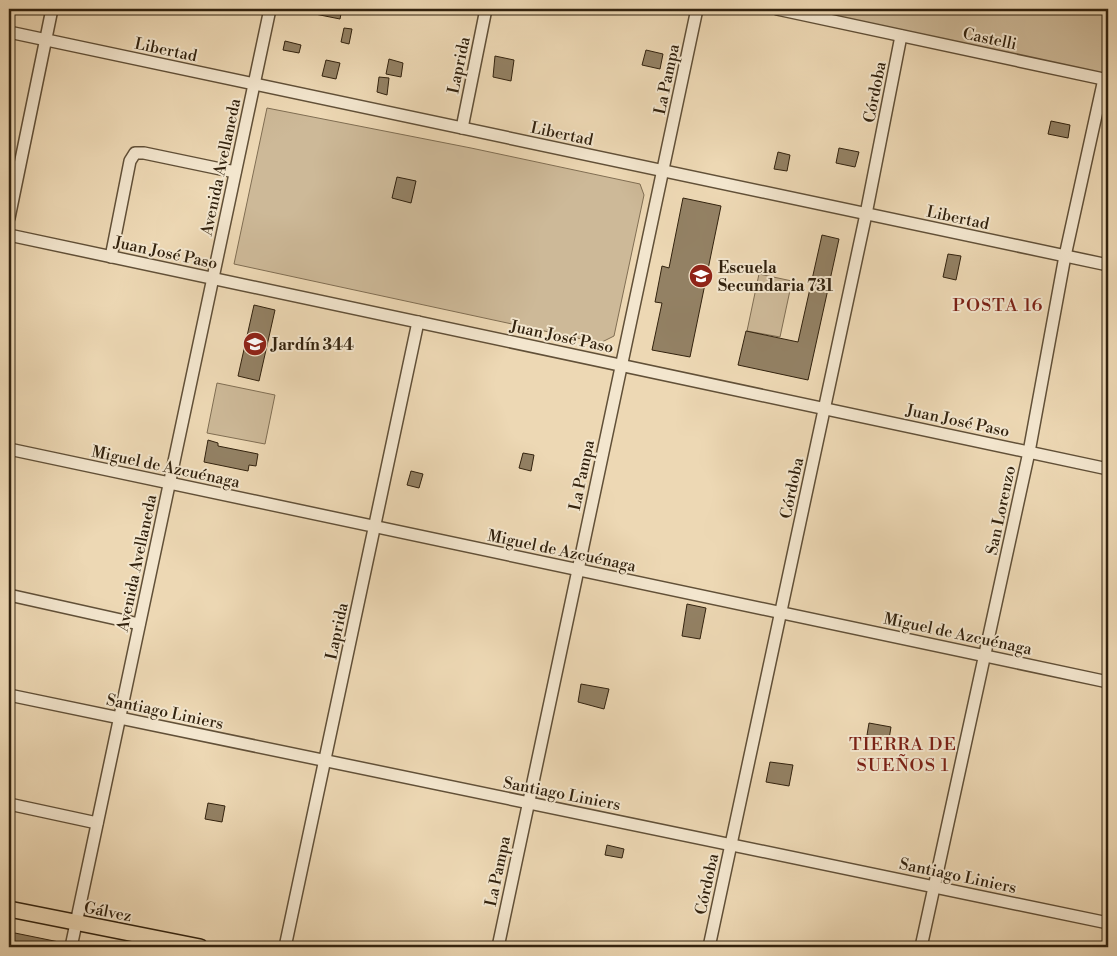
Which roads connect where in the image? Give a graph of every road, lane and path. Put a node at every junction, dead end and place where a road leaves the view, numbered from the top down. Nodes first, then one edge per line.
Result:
1 (52, 9) edge
2 (270, 9) edge
3 (486, 9) edge
4 (697, 9) edge
5 (777, 9) edge
6 (9, 32) edge
7 (901, 36) junction
8 (46, 40) junction
9 (1106, 80) edge
10 (254, 84) junction
11 (462, 128) junction
12 (663, 171) junction
13 (235, 172) junction
14 (866, 214) junction
15 (9, 218) edge
16 (9, 235) edge
17 (1066, 256) junction
18 (111, 257) junction
19 (1108, 265) edge
20 (213, 279) junction
21 (418, 322) junction
22 (621, 365) junction
23 (824, 408) junction
24 (9, 449) edge
25 (1029, 452) junction
26 (1108, 469) edge
27 (169, 483) junction
28 (375, 526) junction
29 (578, 570) junction
30 (9, 595) edge
31 (781, 612) junction
32 (139, 624) junction
33 (985, 656) junction
34 (1108, 682) edge
35 (9, 695) edge
36 (119, 718) junction
37 (325, 761) junction
38 (528, 803) junction
39 (9, 804) edge
40 (97, 823) junction
41 (731, 844) junction
42 (934, 887) junction
43 (9, 909) edge
44 (76, 923) junction
45 (1108, 923) edge
46 (71, 947) edge
47 (200, 947) edge
48 (285, 947) edge
49 (498, 947) edge
50 (709, 947) edge
51 (921, 947) edge

1 - 8 street
2 - 10 street, Avenida Avellaneda
3 - 11 street, Laprida
4 - 12 street, La Pampa
5 - 7 street, Castelli
6 - 8 street, Libertad
7 - 9 street, Castelli
7 - 14 street, Córdoba
8 - 10 street, Libertad
8 - 15 street
9 - 17 street, San Lorenzo
10 - 11 street, Libertad
10 - 13 street, Avenida Avellaneda
11 - 12 street, Libertad
12 - 14 street, Libertad
12 - 22 street, La Pampa
13 - 18 street
13 - 20 street, Avenida Avellaneda
14 - 17 street, Libertad
14 - 23 street, Córdoba
16 - 18 street, Juan José Paso
17 - 19 street, Libertad
17 - 25 street, San Lorenzo
18 - 20 street, Juan José Paso
20 - 21 street, Juan José Paso
20 - 27 street, Avenida Avellaneda
21 - 22 street, Juan José Paso
21 - 28 street, Laprida
22 - 23 street, Juan José Paso
22 - 29 street, La Pampa
23 - 25 street, Juan José Paso
23 - 31 street, Córdoba
24 - 27 street, Miguel de Azcuénaga
25 - 26 street, Juan José Paso
25 - 33 street, San Lorenzo
27 - 28 street, Miguel de Azcuénaga
27 - 32 street, Avenida Avellaneda
28 - 29 street, Miguel de Azcuénaga
28 - 37 street, Laprida
29 - 31 street, Miguel de Azcuénaga
29 - 38 street, La Pampa
30 - 32 street
31 - 33 street, Miguel de Azcuénaga
31 - 41 street, Córdoba
32 - 36 street, Avenida Avellaneda
33 - 34 street, Miguel de Azcuénaga
33 - 42 street, San Lorenzo
35 - 36 street, Santiago Liniers
36 - 37 street, Santiago Liniers
36 - 40 street, Avenida Avellaneda
37 - 38 street, Santiago Liniers
37 - 48 street, Laprida
38 - 41 street, Santiago Liniers
38 - 49 street, La Pampa
39 - 40 street
40 - 44 street, Avenida Avellaneda
41 - 42 street, Santiago Liniers
41 - 50 street, Córdoba
42 - 45 street, Santiago Liniers
42 - 51 street, San Lorenzo
43 - 44 main road, Gálvez
44 - 46 street, Avenida Avellaneda
44 - 47 main road, Gálvez

